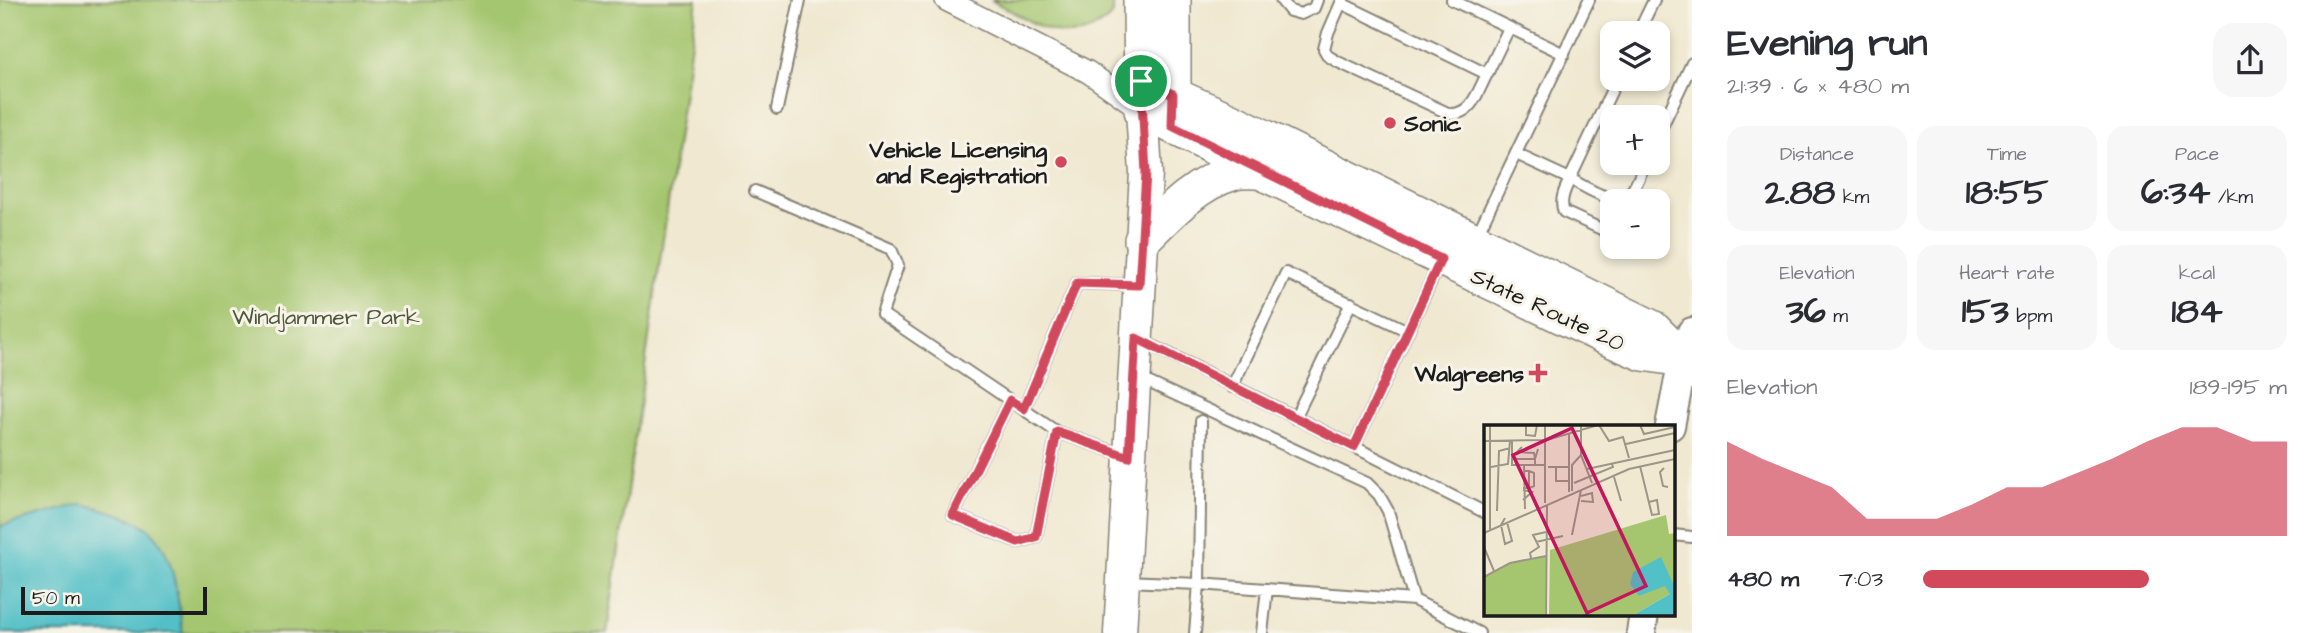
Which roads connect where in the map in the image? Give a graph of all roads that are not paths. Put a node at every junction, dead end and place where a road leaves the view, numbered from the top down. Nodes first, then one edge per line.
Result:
1 (800, 0) edge
2 (946, 0) edge
3 (1141, 0) edge
4 (1173, 0) edge
5 (1281, 0) edge
6 (1317, 0) edge
7 (1452, 0) edge
8 (1590, 0) edge
9 (1654, 0) edge
10 (1342, 2) edge
11 (1644, 21) edge
12 (1509, 28) junction
13 (1564, 54) junction
14 (1692, 63) edge
15 (1087, 72) junction
16 (1487, 74) junction
17 (1611, 91) edge
18 (1142, 96) junction
19 (777, 109) dead end
20 (1173, 110) junction
21 (1670, 110) edge
22 (1516, 154) junction
23 (1260, 171) junction
24 (1146, 173) junction
25 (1639, 175) edge
26 (1570, 179) junction
27 (755, 191) dead end
28 (1600, 228) edge
29 (1142, 240) junction
30 (1474, 241) junction
31 (1441, 259) junction
32 (1139, 285) junction
33 (1351, 303) junction
34 (1408, 331) junction
35 (1136, 338) junction
36 (1690, 355) edge
37 (1134, 375) junction
38 (1232, 387) junction
39 (1010, 400) junction
40 (1024, 409) junction
41 (1295, 418) junction
42 (1200, 421) dead end
43 (1670, 425) edge
44 (1057, 432) junction
45 (1354, 447) junction
46 (1129, 457) junction
47 (1484, 512) edge
48 (1674, 535) edge
49 (1692, 537) edge
50 (1122, 581) junction
51 (1199, 584) junction
52 (1266, 589) junction
53 (1414, 600) junction
54 (1120, 633) edge
55 (1195, 633) edge
56 (1262, 633) edge
57 (1479, 633) edge

1 - 19 lane
2 - 15 street
3 - 18 main road
4 - 20 main road
5 - 6 lane
7 - 12 lane
8 - 13 lane
9 - 11 lane
10 - 16 lane
10 - 16 lane
12 - 13 lane
12 - 16 lane
13 - 22 lane
14 - 21 lane
15 - 18 street
15 - 18 street
17 - 26 lane
18 - 20 main road, State Route 20
18 - 24 main road
20 - 23 main road, State Route 20
20 - 24 main road
20 - 30 main road, State Route 20
22 - 26 lane
22 - 30 lane
23 - 29 main road
23 - 31 main road, State Route 20
24 - 29 main road
25 - 26 lane
26 - 28 lane
27 - 39 lane
29 - 32 main road
30 - 36 main road, State Route 20
31 - 34 lane
31 - 36 main road, State Route 20
32 - 35 main road
32 - 40 lane
33 - 34 lane
33 - 38 lane
33 - 41 lane
34 - 45 lane
35 - 37 main road
35 - 38 lane
36 - 43 street
37 - 46 main road
37 - 53 lane
38 - 41 lane
39 - 40 lane
39 - 44 lane
40 - 44 lane
41 - 45 lane
42 - 51 lane
44 - 46 lane
45 - 47 lane
46 - 50 main road
48 - 49 lane
50 - 51 lane
50 - 54 main road
51 - 52 lane
51 - 55 lane
52 - 53 lane
52 - 56 lane
53 - 57 lane

